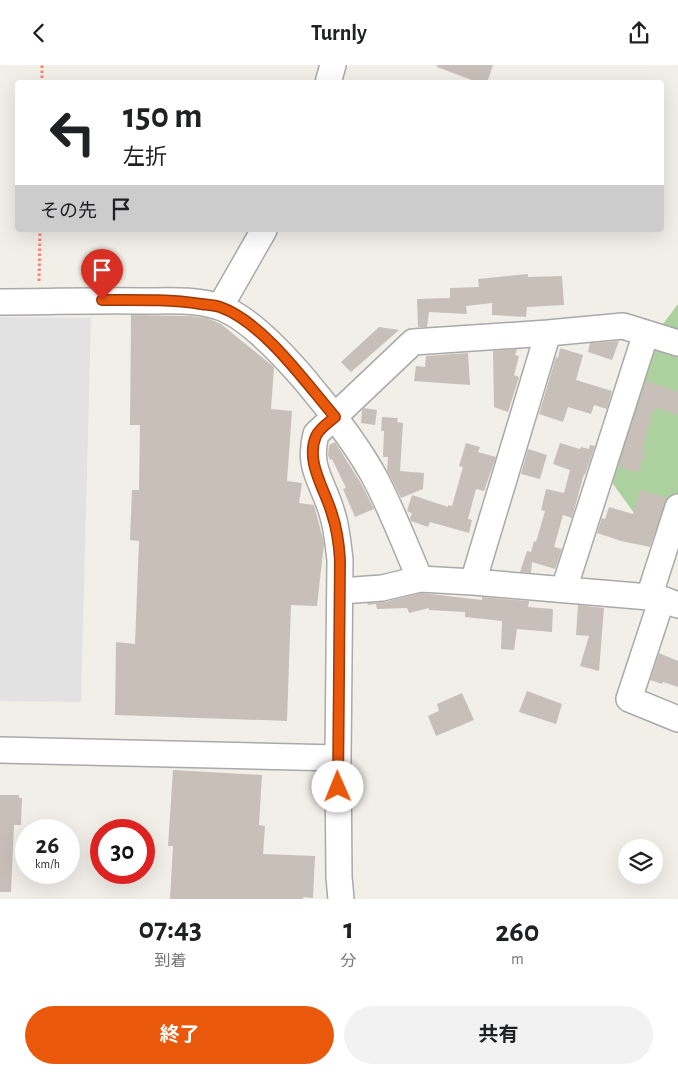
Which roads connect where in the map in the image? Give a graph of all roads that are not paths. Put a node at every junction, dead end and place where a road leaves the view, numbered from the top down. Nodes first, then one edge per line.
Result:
1 (333, 65) edge
2 (329, 80) edge
3 (263, 232) edge
4 (0, 303) edge
5 (220, 307) junction
6 (548, 333) junction
7 (646, 333) junction
8 (678, 343) edge
9 (335, 417) junction
10 (678, 507) edge
11 (420, 579) junction
12 (474, 581) junction
13 (564, 589) junction
14 (340, 591) junction
15 (663, 600) edge
16 (678, 719) edge
17 (0, 750) edge
18 (338, 758) junction
19 (341, 899) edge

1 - 2 street
3 - 5 street
4 - 5 street
5 - 9 street
6 - 7 street
6 - 9 street
6 - 12 street
7 - 8 street
7 - 13 street
9 - 11 street
9 - 14 street
10 - 15 street
11 - 12 street
11 - 14 street
12 - 13 street
13 - 15 street
14 - 18 street
15 - 16 street
17 - 18 street
18 - 19 street

